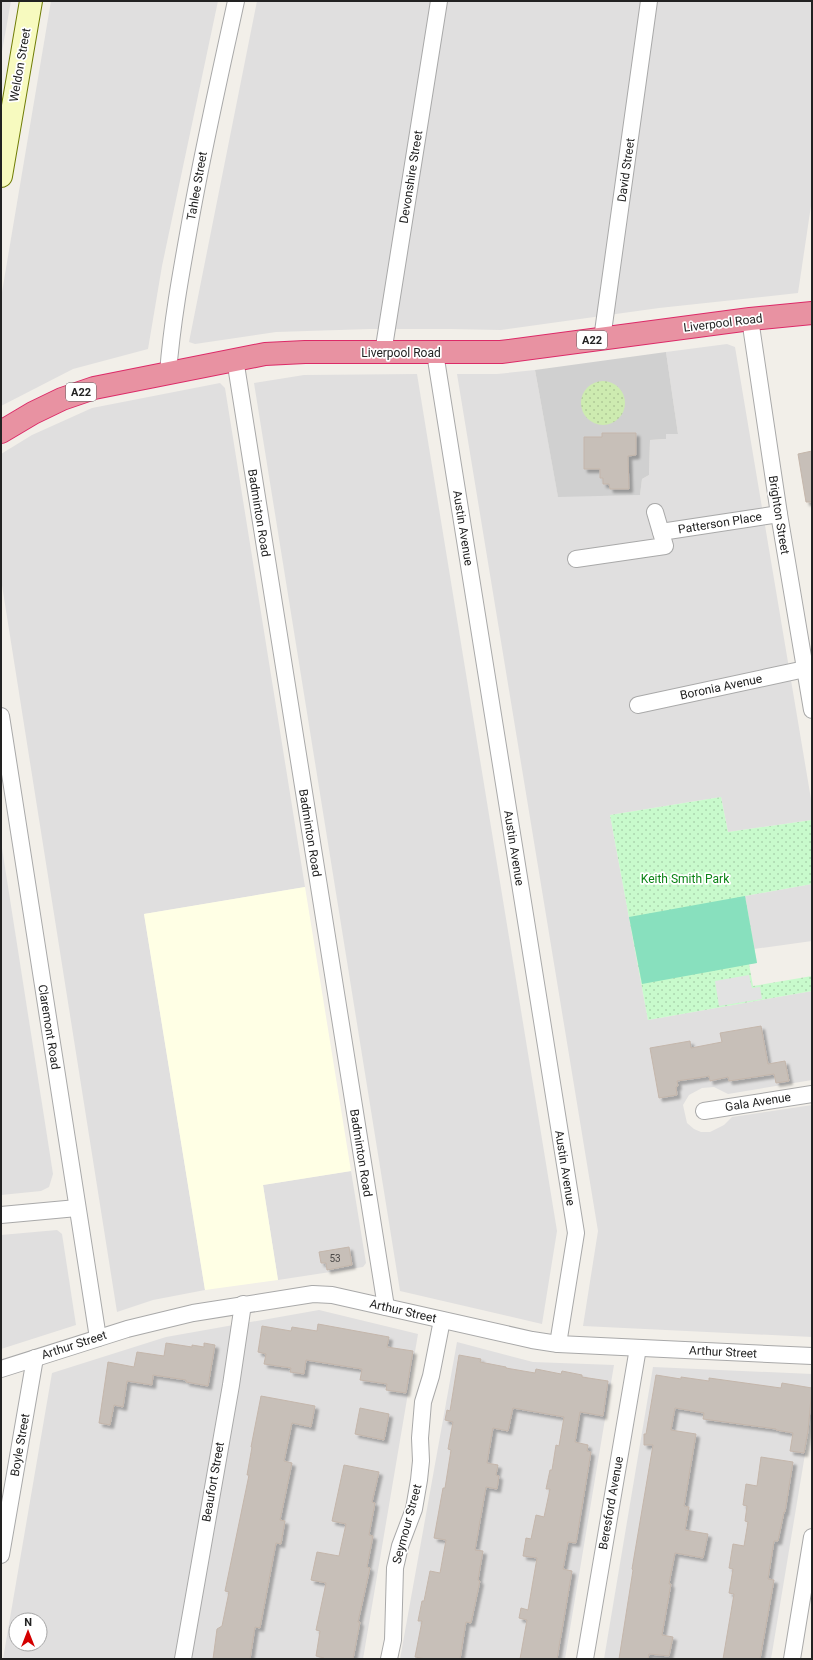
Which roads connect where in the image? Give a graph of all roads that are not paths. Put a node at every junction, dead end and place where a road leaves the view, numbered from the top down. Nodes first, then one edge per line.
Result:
1 (31, 1) edge
2 (236, 1) edge
3 (439, 1) edge
4 (649, 1) edge
5 (1, 176) edge
6 (812, 313) edge
7 (750, 319) junction
8 (602, 339) junction
9 (383, 353) junction
10 (434, 353) junction
11 (235, 359) junction
12 (168, 373) junction
13 (1, 432) edge
14 (655, 512) dead end
15 (779, 514) junction
16 (661, 532) junction
17 (576, 559) dead end
18 (805, 669) junction
19 (638, 705) dead end
20 (812, 710) edge
21 (1, 716) edge
22 (812, 1094) edge
23 (704, 1111) dead end
24 (77, 1208) junction
25 (1, 1215) edge
26 (243, 1304) junction
27 (386, 1307) junction
28 (442, 1320) junction
29 (98, 1338) junction
30 (558, 1344) junction
31 (638, 1348) junction
32 (812, 1356) edge
33 (35, 1358) junction
34 (1, 1369) edge
35 (812, 1537) edge
36 (1, 1555) edge
37 (183, 1659) edge
38 (389, 1659) edge
39 (585, 1659) edge
40 (792, 1659) edge

1 - 5 street, Weldon Street
2 - 12 street, Tahlee Street
3 - 9 street, Devonshire Street
4 - 8 street, David Street
6 - 7 highway, Liverpool Road / A22
7 - 8 highway, Liverpool Road / A22
7 - 15 street, Brighton Street
8 - 10 highway, Liverpool Road / A22
9 - 10 highway, Liverpool Road / A22
9 - 11 highway, Liverpool Road / A22
10 - 30 street, Austin Avenue
11 - 12 highway, Liverpool Road / A22
11 - 27 street, Badminton Road
12 - 13 highway, Liverpool Road / A22
14 - 16 street, Patterson Place
15 - 16 street, Patterson Place
15 - 18 street, Brighton Street
16 - 17 street, Patterson Place
18 - 19 street, Boronia Avenue
18 - 20 street, Brighton Street
21 - 24 street, Claremont Road
22 - 23 street, Gala Avenue
24 - 25 street
24 - 29 street, Claremont Road
26 - 27 street, Arthur Street
26 - 29 street, Arthur Street
26 - 37 street, Beaufort Street
27 - 28 street, Arthur Street
28 - 30 street, Arthur Street
28 - 38 street, Seymour Street
29 - 33 street, Arthur Street
30 - 31 street, Arthur Street
31 - 32 street, Arthur Street
31 - 39 street, Beresford Avenue
33 - 34 street, Arthur Street
33 - 36 street, Boyle Street
35 - 40 street

